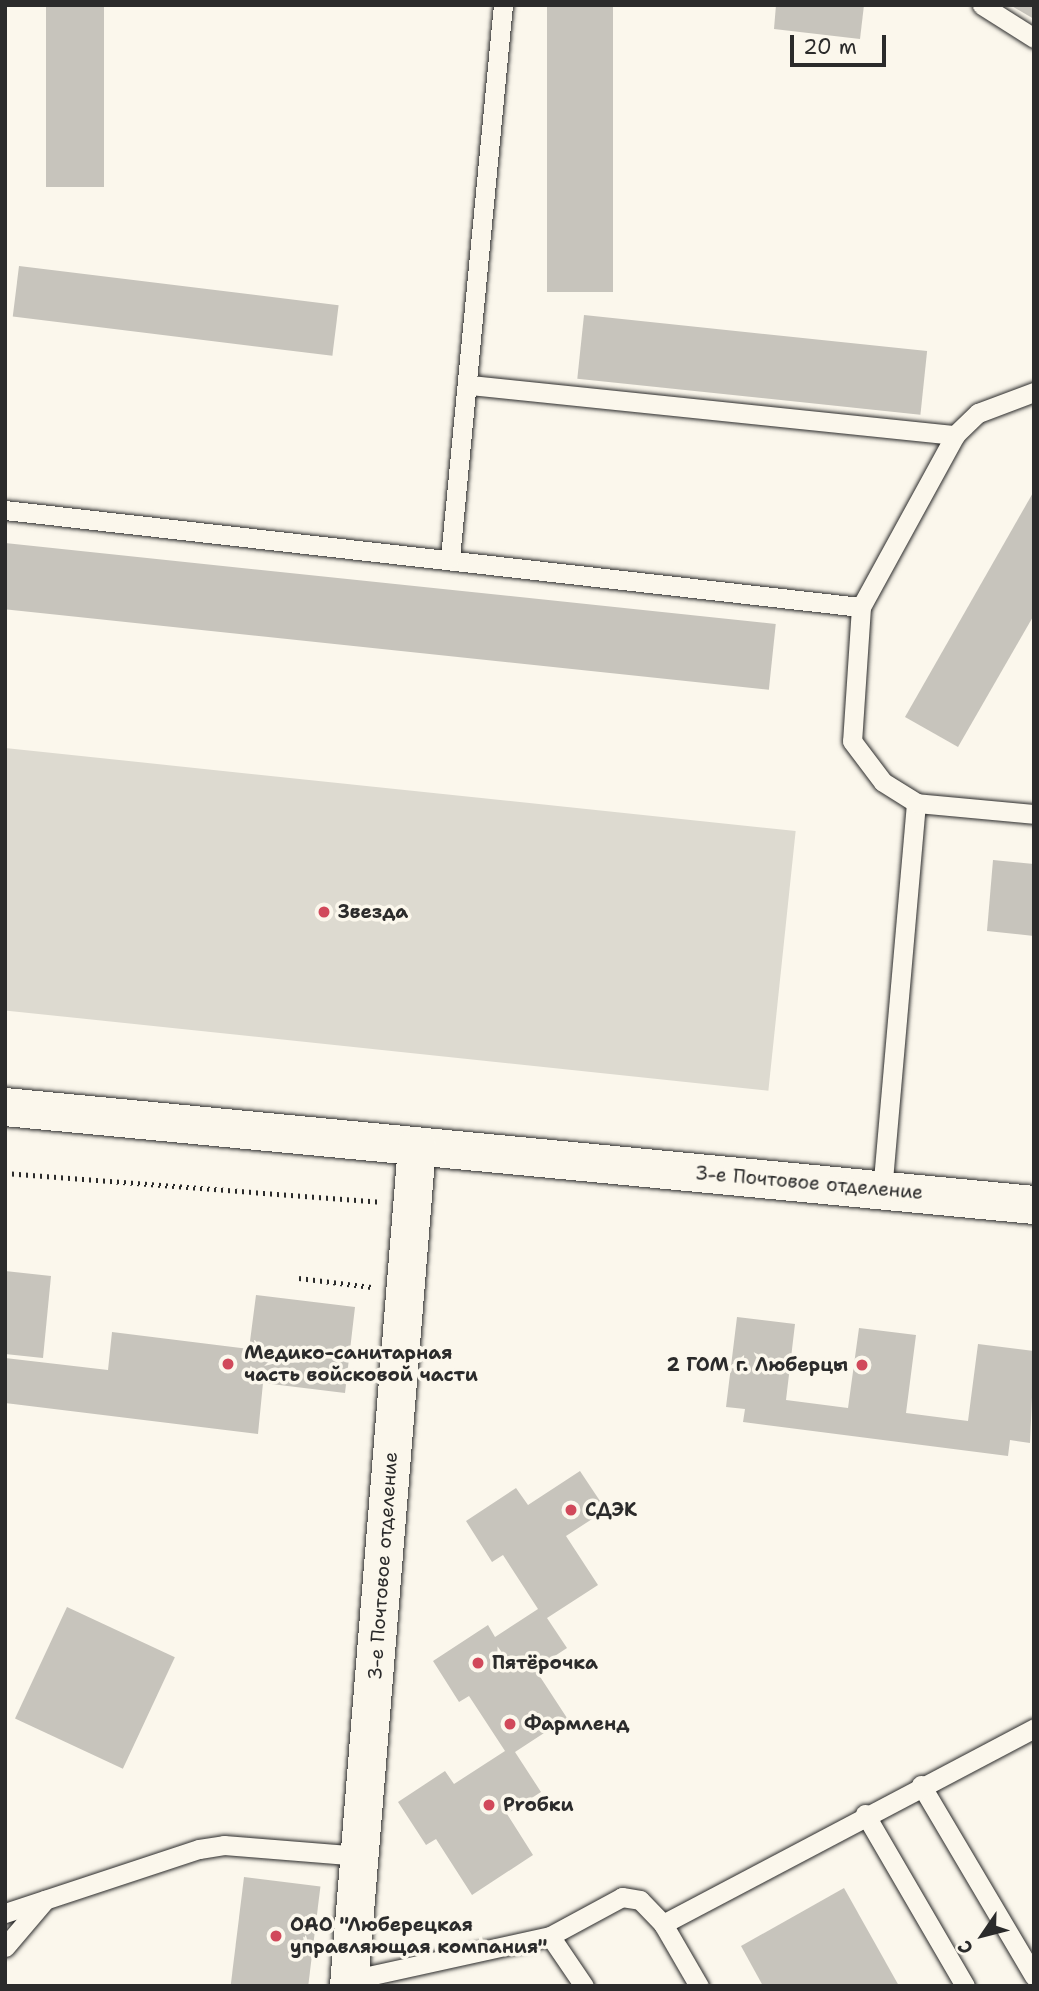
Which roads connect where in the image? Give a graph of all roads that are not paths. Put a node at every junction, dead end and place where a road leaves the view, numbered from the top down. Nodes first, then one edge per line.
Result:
1 (503, 5) edge
2 (982, 5) edge
3 (1034, 38) edge
4 (470, 385) junction
5 (1034, 392) edge
6 (955, 435) junction
7 (5, 510) edge
8 (450, 558) junction
9 (861, 607) junction
10 (916, 803) junction
11 (1034, 814) edge
12 (5, 1107) edge
13 (417, 1147) junction
14 (882, 1189) junction
15 (1034, 1205) edge
16 (1034, 1728) edge
17 (921, 1786) junction
18 (865, 1814) junction
19 (361, 1856) junction
20 (46, 1899) junction
21 (5, 1913) edge
22 (663, 1924) junction
23 (550, 1936) junction
24 (5, 1947) edge
25 (1034, 1976) edge
26 (349, 1983) edge
27 (584, 1986) edge
28 (699, 1986) edge
29 (965, 1986) edge

1 - 4 lane
2 - 3 lane
4 - 6 lane
4 - 8 lane
5 - 6 lane
6 - 9 lane
7 - 8 lane
8 - 9 lane
9 - 10 lane
10 - 11 lane
10 - 14 lane
12 - 13 street, 3-е Почтовое отделение
13 - 14 street, 3-е Почтовое отделение
13 - 19 street, 3-е Почтовое отделение
14 - 15 street, 3-е Почтовое отделение
16 - 17 lane
17 - 18 lane
17 - 25 lane
18 - 22 lane
18 - 29 lane
19 - 20 lane
19 - 26 street, 3-е Почтовое отделение
20 - 21 lane
20 - 24 lane
22 - 23 lane
22 - 28 lane
23 - 26 lane
23 - 27 lane

